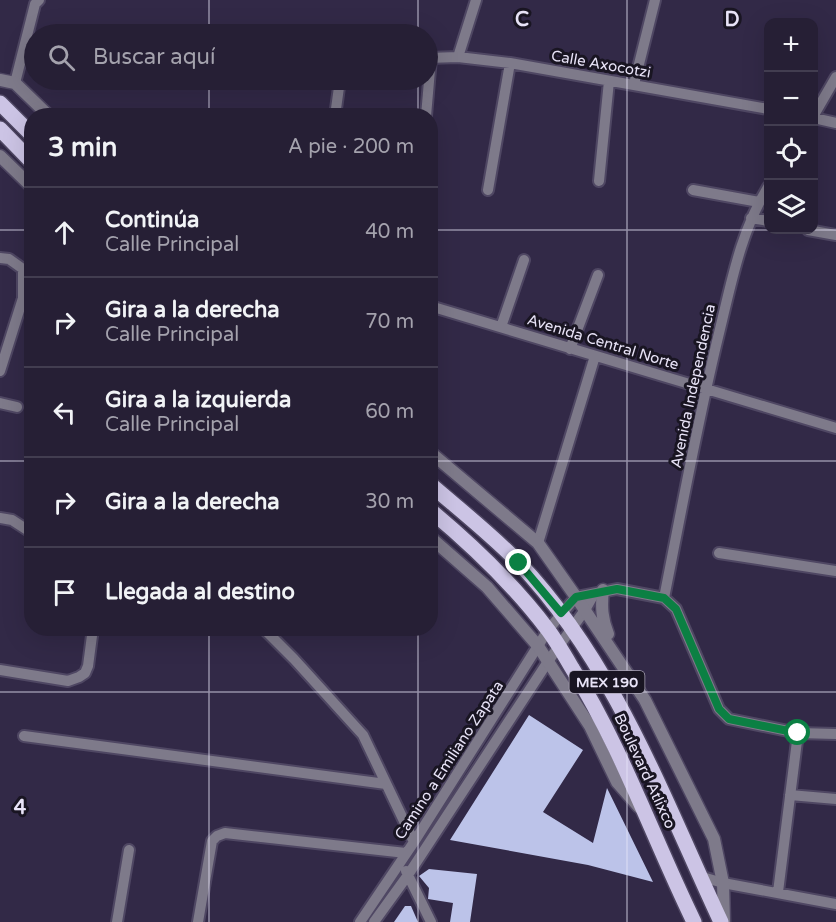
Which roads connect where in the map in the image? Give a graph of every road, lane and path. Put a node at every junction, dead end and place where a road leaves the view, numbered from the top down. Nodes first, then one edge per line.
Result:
1 (39, 0) edge
2 (476, 0) edge
3 (656, 0) edge
4 (30, 24) edge
5 (24, 47) edge
6 (458, 57) junction
7 (438, 58) edge
8 (510, 63) junction
9 (836, 76) edge
10 (0, 80) edge
11 (609, 81) junction
12 (15, 83) junction
13 (634, 84) junction
14 (339, 90) edge
15 (427, 90) edge
16 (0, 103) edge
17 (818, 107) edge
18 (41, 108) edge
19 (336, 108) edge
20 (426, 108) edge
21 (764, 108) edge
22 (818, 118) edge
23 (836, 123) edge
24 (24, 127) edge
25 (0, 129) edge
26 (24, 154) edge
27 (0, 156) edge
28 (24, 179) edge
29 (599, 181) dead end
30 (488, 190) dead end
31 (693, 190) dead end
32 (764, 194) edge
33 (759, 202) junction
34 (751, 218) junction
35 (764, 221) edge
36 (818, 232) edge
37 (836, 235) edge
38 (5, 258) edge
39 (524, 260) dead end
40 (0, 267) edge
41 (598, 275) dead end
42 (438, 308) edge
43 (501, 327) junction
44 (570, 349) junction
45 (596, 356) junction
46 (0, 372) edge
47 (705, 389) junction
48 (0, 403) edge
49 (17, 407) dead end
50 (836, 428) edge
51 (438, 459) edge
52 (438, 491) edge
53 (0, 518) edge
54 (438, 518) edge
55 (24, 528) edge
56 (538, 543) junction
57 (438, 544) edge
58 (719, 553) dead end
59 (836, 571) edge
60 (598, 592) junction
61 (576, 597) junction
62 (664, 598) junction
63 (585, 610) junction
64 (561, 613) junction
65 (572, 628) junction
66 (548, 630) junction
67 (92, 636) edge
68 (271, 636) edge
69 (538, 646) junction
70 (559, 646) junction
71 (616, 655) junction
72 (549, 660) junction
73 (0, 670) edge
74 (798, 733) junction
75 (836, 734) edge
76 (24, 736) dead end
77 (386, 784) junction
78 (790, 795) junction
79 (836, 799) edge
80 (647, 816) junction
81 (414, 842) junction
82 (129, 850) dead end
83 (403, 858) junction
84 (408, 875) junction
85 (699, 876) junction
86 (723, 883) junction
87 (777, 892) junction
88 (836, 903) edge
89 (117, 922) edge
90 (198, 922) edge
91 (360, 922) edge
92 (374, 922) edge
93 (431, 922) edge
94 (694, 922) edge
95 (722, 922) edge

1 - 4 street
2 - 6 street
3 - 13 street
5 - 12 street
6 - 7 street, Calle Axocotzi
6 - 8 street, Calle Axocotzi
8 - 11 street, Calle Axocotzi
8 - 30 street
9 - 17 street
10 - 12 street
11 - 13 street, Calle Axocotzi
11 - 29 street
12 - 18 street
13 - 21 street, Calle Axocotzi
14 - 19 street
15 - 20 street
16 - 24 main road
22 - 23 street
25 - 26 main road
27 - 28 street
31 - 33 street
32 - 33 street, Avenida Independencia
33 - 34 street, Avenida Independencia
34 - 35 street
34 - 47 street, Avenida Independencia
36 - 37 street
38 - 40 street
38 - 46 street
39 - 43 street
41 - 44 street
42 - 43 street, Avenida Central Norte
43 - 44 street, Avenida Central Norte
44 - 45 street, Avenida Central Norte
45 - 47 street, Avenida Central Norte
45 - 56 street
47 - 50 street, Avenida Central Norte
47 - 62 street, Avenida Independencia
48 - 49 street
51 - 56 street
52 - 64 main road, MEX 190
53 - 55 street
54 - 66 main road, Boulevard Atlixco / MEX 190
56 - 61 street
57 - 69 street
58 - 59 street
60 - 61 street
60 - 62 street
60 - 63 street, Camino a Emiliano Zapata
60 - 71 street
61 - 63 street
61 - 64 street, Camino a Emiliano Zapata
62 - 74 street
63 - 65 street, Camino a Emiliano Zapata
63 - 71 street
64 - 65 main road, MEX 190
64 - 66 street, Camino a Emiliano Zapata
65 - 70 street, Camino a Emiliano Zapata
65 - 85 main road, MEX 190
66 - 69 street, Camino a Emiliano Zapata
66 - 70 main road, Boulevard Atlixco / MEX 190
67 - 73 street
68 - 77 street
69 - 72 street
69 - 81 street, Camino a Emiliano Zapata
70 - 72 street, Camino a Emiliano Zapata
70 - 80 main road, Boulevard Atlixco / MEX 190
71 - 86 street
72 - 80 street
72 - 84 street, Camino a Emiliano Zapata
74 - 75 street
74 - 78 street
76 - 77 street
77 - 81 street
78 - 79 street
78 - 87 street
80 - 94 main road, Boulevard Atlixco / MEX 190
81 - 83 street, Camino a Emiliano Zapata
82 - 89 street
83 - 84 street
83 - 90 street
83 - 91 street, Camino a Emiliano Zapata
84 - 92 street, Camino a Emiliano Zapata
84 - 93 street
85 - 86 street
85 - 95 main road, MEX 190
86 - 87 street
86 - 95 street
87 - 88 street

